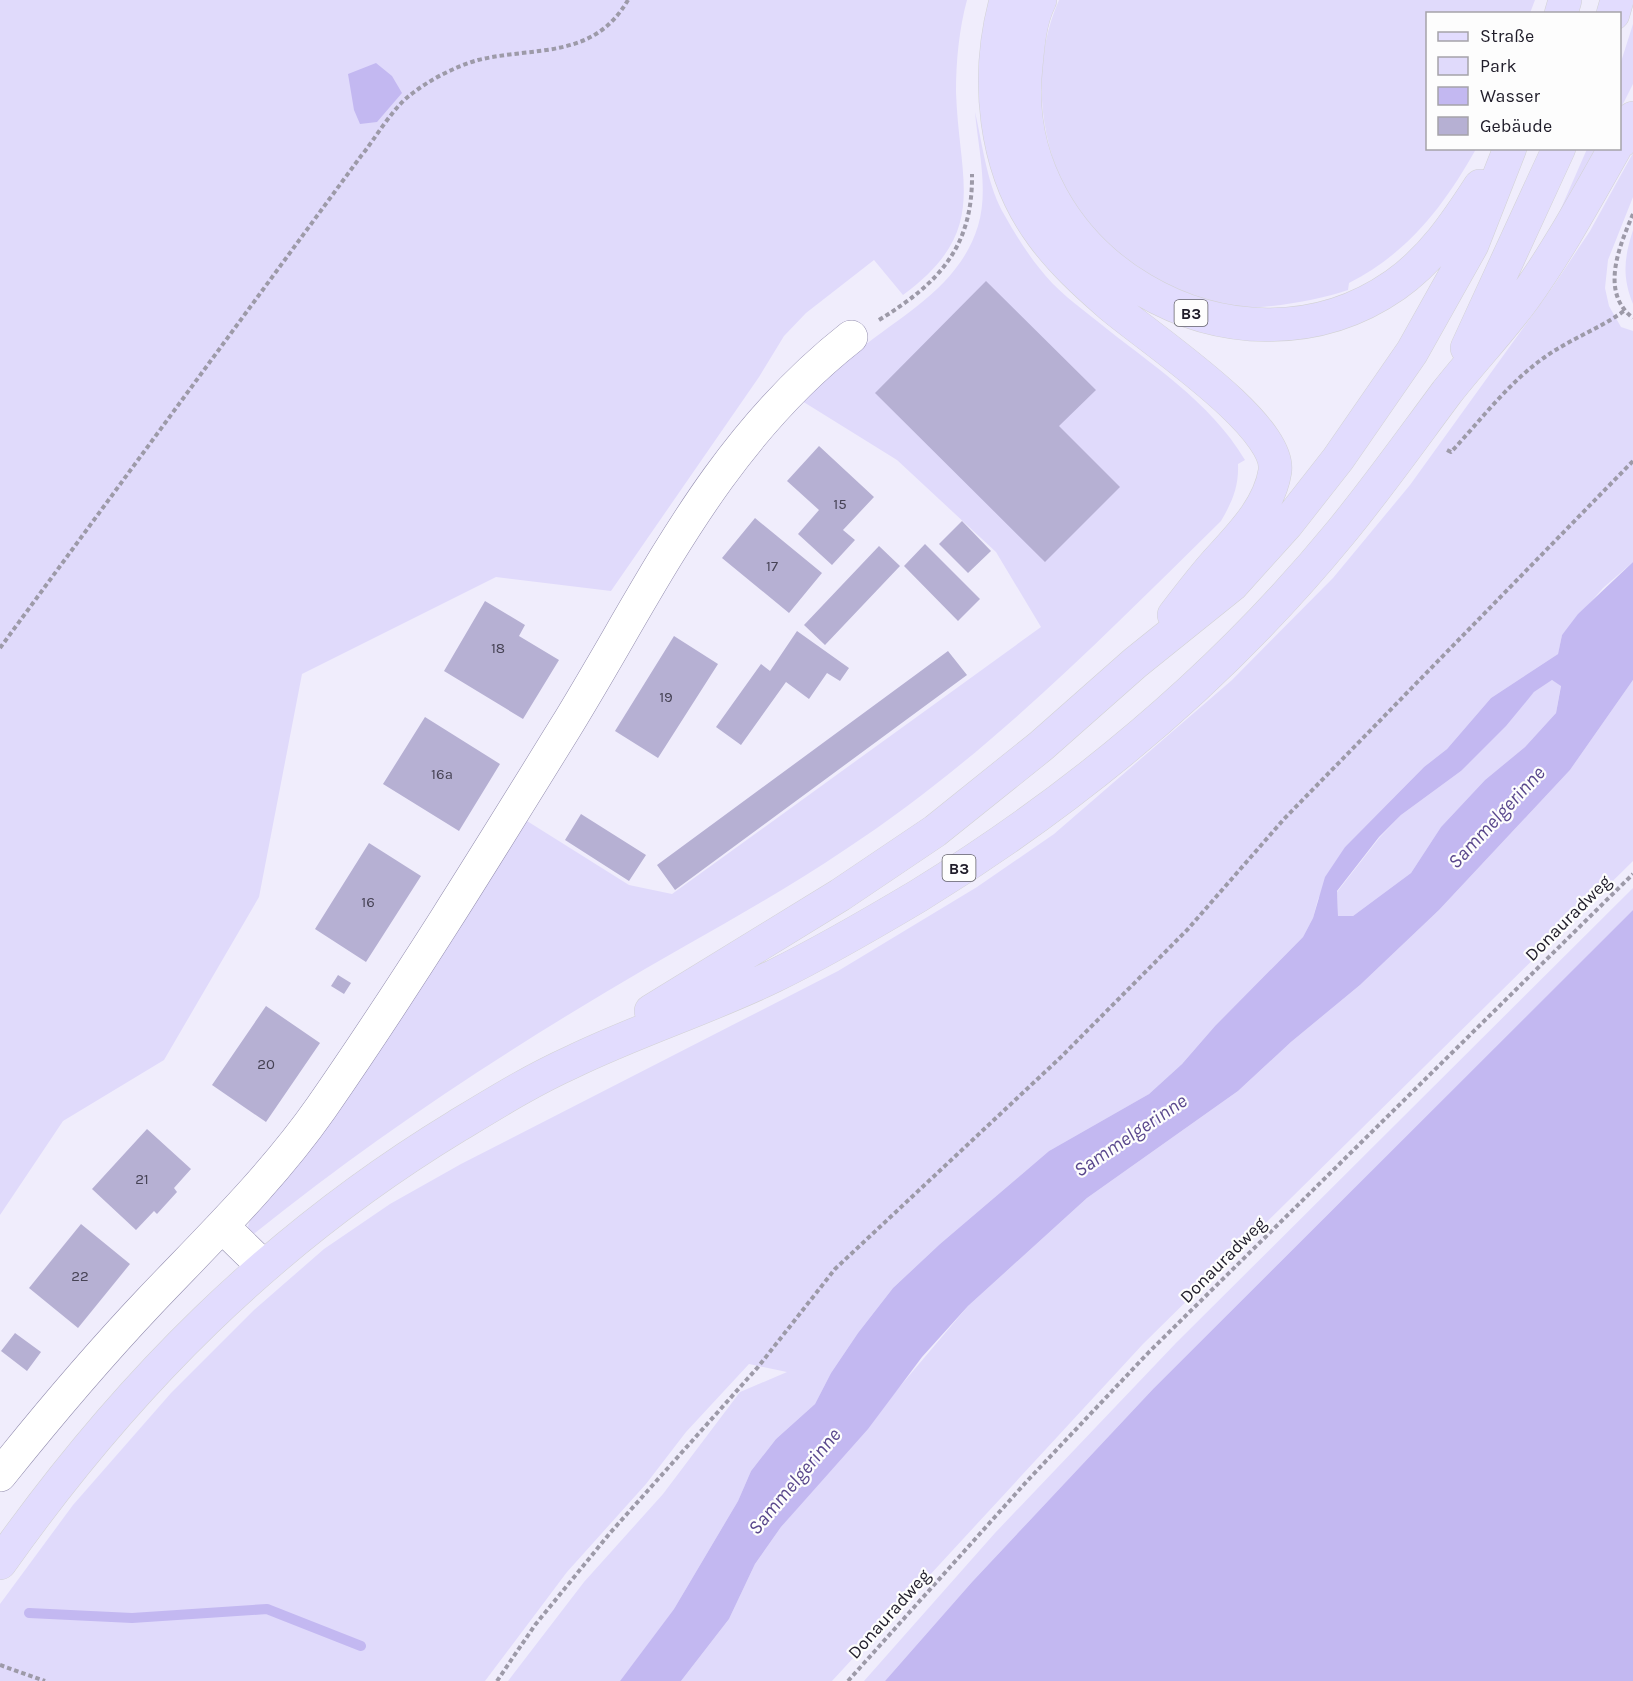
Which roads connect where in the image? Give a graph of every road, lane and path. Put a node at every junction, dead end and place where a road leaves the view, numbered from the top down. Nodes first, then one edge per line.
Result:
1 (628, 0) edge
2 (1006, 0) edge
3 (1040, 0) edge
4 (1633, 118) edge
5 (1621, 140) edge
6 (1502, 150) edge
7 (1509, 150) edge
8 (1558, 150) edge
9 (1615, 150) edge
10 (972, 167) dead end
11 (1633, 214) edge
12 (1624, 311) junction
13 (1633, 318) edge
14 (851, 337) joint
15 (1446, 394) junction
16 (1451, 452) dead end
17 (1633, 461) edge
18 (0, 648) edge
19 (1135, 663) junction
20 (1633, 873) edge
21 (574, 1060) junction
22 (222, 1226) junction
23 (263, 1266) junction
24 (0, 1475) edge
25 (0, 1563) edge
26 (0, 1665) edge
27 (45, 1681) edge
28 (497, 1681) edge
29 (848, 1681) edge

1 - 18 path
2 - 19 main road, B3
3 - 6 main road, B3
4 - 5 main road
7 - 19 main road, B3
8 - 15 main road, B3
9 - 15 main road
10 - 14 path
11 - 12 path
12 - 13 path
12 - 16 path
14 - 22 street
15 - 21 main road, B3
17 - 28 path
19 - 21 main road, B3
20 - 29 path, Donauradweg
21 - 23 main road
22 - 23 street
22 - 24 street
23 - 25 main road
26 - 27 path

